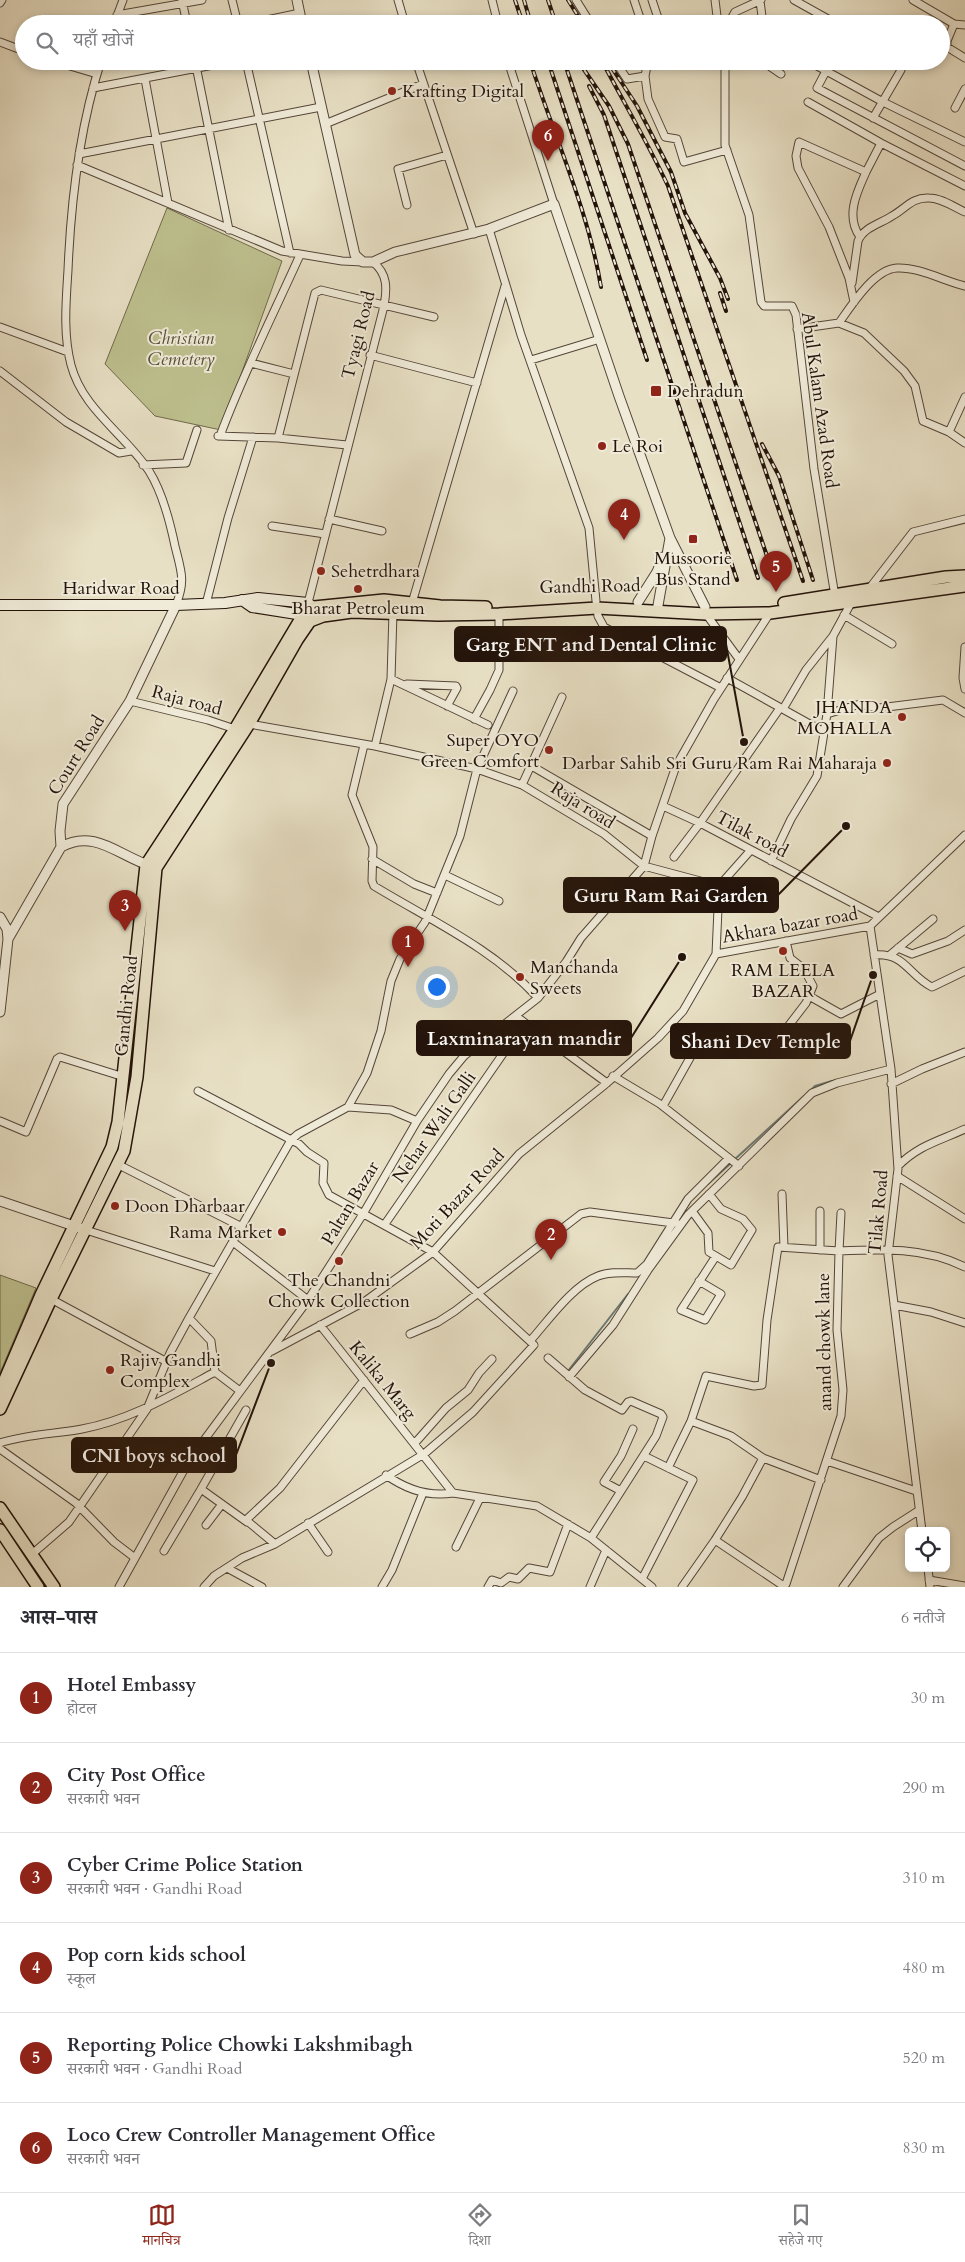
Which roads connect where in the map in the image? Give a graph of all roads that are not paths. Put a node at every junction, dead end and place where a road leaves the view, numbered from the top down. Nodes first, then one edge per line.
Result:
1 (202, 0) edge
2 (232, 0) edge
3 (297, 0) edge
4 (398, 0) edge
5 (492, 0) edge
6 (576, 0) edge
7 (634, 0) edge
8 (652, 0) edge
9 (715, 0) edge
10 (794, 0) edge
11 (913, 0) edge
12 (121, 1) edge
13 (760, 1) edge
14 (182, 2) edge
15 (300, 13) joint
16 (117, 15) joint
17 (185, 15) edge
18 (236, 15) edge
19 (290, 15) edge
20 (402, 15) edge
21 (496, 15) edge
22 (585, 15) edge
23 (639, 15) edge
24 (657, 15) edge
25 (717, 15) edge
26 (733, 15) edge
27 (762, 15) edge
28 (821, 15) edge
29 (939, 15) edge
30 (950, 22) edge
31 (954, 24) junction
32 (965, 25) edge
33 (950, 34) edge
34 (0, 42) edge
35 (15, 48) edge
36 (950, 49) edge
37 (965, 58) edge
38 (83, 70) edge
39 (99, 70) edge
40 (196, 70) joint
41 (248, 70) edge
42 (312, 70) edge
43 (419, 70) edge
44 (511, 70) edge
45 (621, 70) edge
46 (646, 70) edge
47 (725, 70) edge
48 (775, 70) edge
49 (901, 70) edge
50 (826, 71) joint
51 (97, 74) junction
52 (781, 74) dead end
53 (645, 76) junction
54 (145, 79) junction
55 (423, 84) junction
56 (93, 88) junction
57 (965, 89) edge
58 (808, 102) dead end
59 (883, 102) junction
60 (321, 107) junction
61 (955, 108) dead end
62 (259, 118) junction
63 (873, 118) junction
64 (325, 124) junction
65 (209, 128) junction
66 (157, 138) junction
67 (965, 142) edge
68 (881, 143) junction
69 (727, 150) junction
70 (79, 154) junction
71 (448, 155) junction
72 (77, 165) junction
73 (965, 166) edge
74 (866, 172) junction
75 (965, 186) edge
76 (168, 204) junction
77 (554, 204) junction
78 (407, 205) dead end
79 (965, 212) edge
80 (489, 229) junction
81 (229, 230) junction
82 (474, 234) junction
83 (860, 236) junction
84 (290, 253) junction
85 (300, 255) junction
86 (363, 262) junction
87 (373, 262) junction
88 (505, 285) junction
89 (965, 286) edge
90 (852, 287) junction
91 (854, 302) junction
92 (384, 306) junction
93 (434, 317) dead end
94 (839, 323) junction
95 (0, 327) edge
96 (797, 329) junction
97 (600, 339) junction
98 (68, 352) junction
99 (370, 355) junction
100 (531, 360) junction
101 (251, 363) junction
102 (0, 371) edge
103 (294, 374) junction
104 (477, 383) junction
105 (965, 397) edge
106 (197, 430) dead end
107 (948, 432) junction
108 (252, 437) junction
109 (278, 438) junction
110 (965, 443) edge
111 (347, 445) junction
112 (131, 450) junction
113 (144, 465) junction
114 (329, 519) junction
115 (965, 519) edge
116 (272, 526) dead end
117 (382, 531) dead end
118 (325, 534) junction
119 (670, 538) junction
120 (965, 576) edge
121 (965, 586) edge
122 (834, 596) junction
123 (867, 596) junction
124 (242, 600) junction
125 (638, 602) junction
126 (412, 603) junction
127 (850, 603) junction
128 (206, 604) junction
129 (0, 605) edge
130 (176, 605) junction
131 (311, 605) junction
132 (597, 605) junction
133 (658, 607) junction
134 (706, 610) junction
135 (394, 612) junction
136 (770, 613) junction
137 (499, 614) junction
138 (844, 615) junction
139 (323, 616) junction
140 (307, 618) junction
141 (833, 636) junction
142 (892, 644) dead end
143 (965, 647) edge
144 (739, 659) junction
145 (727, 678) junction
146 (391, 679) junction
147 (402, 684) junction
148 (721, 688) junction
149 (965, 689) edge
150 (513, 691) dead end
151 (562, 697) dead end
152 (130, 701) junction
153 (447, 706) junction
154 (781, 709) junction
155 (965, 713) edge
156 (827, 714) junction
157 (474, 719) junction
158 (249, 724) junction
159 (488, 725) dead end
160 (235, 729) junction
161 (824, 732) junction
162 (364, 745) junction
163 (375, 746) junction
164 (530, 764) junction
165 (477, 769) junction
166 (522, 786) junction
167 (663, 806) junction
168 (700, 823) junction
169 (965, 835) edge
170 (652, 836) junction
171 (61, 846) junction
172 (750, 850) junction
173 (674, 857) dead end
174 (372, 860) junction
175 (771, 861) junction
176 (151, 866) junction
177 (644, 866) junction
178 (445, 875) junction
179 (720, 886) junction
180 (437, 893) junction
181 (499, 901) dead end
182 (0, 917) edge
183 (879, 917) junction
184 (427, 918) junction
185 (933, 919) dead end
186 (870, 926) junction
187 (965, 930) edge
188 (8, 939) junction
189 (786, 941) junction
190 (898, 948) junction
191 (716, 954) junction
192 (874, 954) junction
193 (890, 955) junction
194 (965, 971) edge
195 (880, 994) junction
196 (809, 996) junction
197 (538, 998) junction
198 (0, 1012) edge
199 (517, 1017) junction
200 (528, 1026) junction
201 (965, 1048) edge
202 (965, 1052) edge
203 (891, 1068) junction
204 (613, 1076) junction
205 (124, 1077) junction
206 (891, 1081) junction
207 (607, 1083) junction
208 (198, 1091) dead end
209 (662, 1106) junction
210 (348, 1107) junction
211 (0, 1121) edge
212 (417, 1121) junction
213 (965, 1130) edge
214 (291, 1140) junction
215 (729, 1158) junction
216 (118, 1164) junction
217 (739, 1166) junction
218 (898, 1166) junction
219 (898, 1176) junction
220 (709, 1194) junction
221 (782, 1194) dead end
222 (0, 1201) edge
223 (692, 1211) junction
224 (820, 1211) dead end
225 (841, 1213) dead end
226 (363, 1214) junction
227 (965, 1219) edge
228 (673, 1223) junction
229 (385, 1224) junction
230 (681, 1224) junction
231 (75, 1226) junction
232 (242, 1227) junction
233 (86, 1230) junction
234 (233, 1242) junction
235 (784, 1247) junction
236 (889, 1249) junction
237 (820, 1250) junction
238 (839, 1251) junction
239 (433, 1252) junction
240 (716, 1256) junction
241 (965, 1267) edge
242 (215, 1271) junction
243 (699, 1281) junction
244 (477, 1292) junction
245 (51, 1299) junction
246 (308, 1300) junction
247 (894, 1306) junction
248 (188, 1318) junction
249 (965, 1323) edge
250 (320, 1325) junction
251 (410, 1334) dead end
252 (530, 1341) junction
253 (270, 1352) junction
254 (548, 1358) dead end
255 (492, 1360) dead end
256 (166, 1362) junction
257 (215, 1372) junction
258 (569, 1377) junction
259 (364, 1380) junction
260 (240, 1391) junction
261 (0, 1392) edge
262 (0, 1409) edge
263 (147, 1409) junction
264 (246, 1410) dead end
265 (691, 1421) junction
266 (633, 1429) dead end
267 (0, 1443) edge
268 (415, 1443) junction
269 (0, 1449) edge
270 (424, 1454) junction
271 (644, 1456) junction
272 (763, 1458) junction
273 (827, 1461) junction
274 (668, 1468) junction
275 (386, 1475) junction
276 (821, 1480) junction
277 (201, 1489) junction
278 (621, 1491) junction
279 (916, 1491) junction
280 (453, 1493) junction
281 (423, 1494) junction
282 (480, 1498) junction
283 (222, 1504) junction
284 (80, 1507) junction
285 (0, 1508) edge
286 (918, 1511) junction
287 (247, 1522) junction
288 (308, 1523) junction
289 (568, 1524) junction
290 (206, 1525) dead end
291 (921, 1527) edge
292 (0, 1530) edge
293 (591, 1538) junction
294 (715, 1540) junction
295 (275, 1544) junction
296 (456, 1546) dead end
297 (606, 1550) junction
298 (164, 1552) dead end
299 (328, 1552) dead end
300 (31, 1555) junction
301 (135, 1558) junction
302 (227, 1568) junction
303 (642, 1579) junction
304 (930, 1583) edge
305 (843, 1586) edge
306 (965, 1586) edge
307 (38, 1587) edge
308 (54, 1587) edge
309 (119, 1587) edge
310 (204, 1587) edge
311 (262, 1587) edge
312 (382, 1587) edge
313 (488, 1587) edge
314 (590, 1587) edge
315 (652, 1587) edge
316 (682, 1587) edge

1 - 14 street
2 - 18 street
3 - 15 street
4 - 20 street
5 - 21 street
6 - 22 street
7 - 23 street
8 - 24 street
9 - 25 street
10 - 28 street
11 - 29 street
12 - 16 street
13 - 26 street
13 - 27 street
14 - 16 street
14 - 17 street
15 - 19 street
30 - 31 street
31 - 32 street
31 - 33 street
34 - 35 street
36 - 37 street
38 - 51 street
39 - 51 street
40 - 54 street
40 - 65 street
41 - 62 street
42 - 60 street
43 - 55 street
44 - 77 street
45 - 53 street
46 - 53 street
47 - 69 street, Abul Kalam Azad Road
48 - 52 street
49 - 59 street
50 - 59 street
50 - 63 street
51 - 56 street
53 - 69 street
54 - 56 street
54 - 66 street
55 - 64 street
55 - 71 street
56 - 70 street
57 - 61 street
58 - 68 street
59 - 63 street
59 - 67 street
60 - 62 street
60 - 64 street
62 - 65 street
62 - 84 street
63 - 73 street
64 - 86 street
65 - 66 street
65 - 81 street
66 - 70 street
66 - 76 street
68 - 74 street
68 - 75 street
69 - 96 street, Abul Kalam Azad Road
70 - 72 street
71 - 78 street
71 - 82 street
72 - 76 street
72 - 98 street
74 - 83 street
74 - 90 street
76 - 81 street
77 - 80 street
77 - 97 street
79 - 83 street
80 - 82 street
80 - 88 street
81 - 84 street
82 - 87 street
83 - 90 street
84 - 85 street
85 - 86 street
85 - 101 street
86 - 87 street
87 - 92 street, Tyagi Road
88 - 100 street
88 - 104 street
89 - 91 street
90 - 91 street
91 - 94 street
92 - 93 street
92 - 99 street, Tyagi Road
92 - 103 street
94 - 96 street
94 - 107 street
95 - 98 street
96 - 122 street, Abul Kalam Azad Road
97 - 100 street
97 - 119 street
98 - 112 street
99 - 104 street
99 - 111 street, Tyagi Road
100 - 132 street
101 - 103 street
101 - 108 street
102 - 112 street
103 - 109 street
104 - 126 street
105 - 107 street
106 - 113 street
107 - 110 street
108 - 109 street
108 - 128 street
109 - 111 street
111 - 114 street, Tyagi Road
112 - 113 street
113 - 130 street
114 - 117 street
114 - 118 street, Tyagi Road
115 - 123 street
116 - 118 street
118 - 131 street, Tyagi Road
119 - 125 street
119 - 133 street
119 - 134 street
120 - 123 main road
121 - 123 main road
122 - 123 main road, Gandhi Road
122 - 134 main road, Gandhi Road
123 - 127 main road, Gandhi Road
124 - 128 main road, Haridwar Road
124 - 131 main road, Haridwar Road
124 - 140 main road, Haridwar Road
125 - 132 main road, Gandhi Road
125 - 133 main road, Gandhi Road
126 - 131 main road, Gandhi Road
126 - 132 main road, Gandhi Road
127 - 136 main road, Gandhi Road
127 - 138 street
128 - 130 main road, Haridwar Road
129 - 130 main road, Haridwar Road
130 - 152 street, Court Road
131 - 139 main road
131 - 140 main road
132 - 133 main road, Gandhi Road
132 - 137 main road, Gandhi Road
132 - 148 street
133 - 134 main road, Gandhi Road
134 - 136 main road, Gandhi Road
134 - 144 street
135 - 137 main road, Gandhi Road
135 - 139 main road, Gandhi Road
135 - 146 street
136 - 144 street
137 - 157 street
138 - 141 street
138 - 142 street
139 - 140 main road, Gandhi Road
140 - 158 main road, Gandhi Road
140 - 160 main road, Gandhi Road
141 - 154 street
141 - 156 street
143 - 149 street
144 - 145 street
145 - 148 street
145 - 154 street
146 - 147 street
146 - 163 street
147 - 153 street
147 - 153 street
148 - 167 street
150 - 165 street
151 - 164 street
152 - 160 street, Raja road
152 - 171 street, Court Road
153 - 157 street
154 - 161 street
154 - 168 street
155 - 156 street
156 - 161 street
157 - 159 street
158 - 162 street, Raja road
158 - 176 main road, Gandhi Road
160 - 176 main road, Gandhi Road
161 - 175 street
162 - 163 street, Raja road
162 - 174 street
163 - 165 street, Raja road
164 - 166 street
164 - 170 street
165 - 166 street, Raja road
165 - 178 street
166 - 177 street, Raja road
167 - 168 street, Tilak road
167 - 170 street
168 - 172 street, Tilak road
168 - 173 street
169 - 183 street
170 - 177 street
171 - 176 street
171 - 188 street, Court Road
172 - 175 street, Tilak road
172 - 179 street
174 - 180 street
174 - 184 street
175 - 183 street, Tilak road
176 - 205 main road, Gandhi Road
176 - 216 main road, Gandhi Road
177 - 179 street, Raja road
177 - 197 street, Paltan Bazar
178 - 180 street
178 - 181 street
179 - 191 street
180 - 184 street
182 - 188 street
183 - 186 street
184 - 197 street
184 - 210 street
185 - 190 street
186 - 189 street, Akhara bazar road
186 - 192 street, Tilak Road
187 - 190 street
188 - 198 street, Court Road
189 - 191 street, Akhara bazar road
189 - 196 street
190 - 193 street
191 - 204 street, Moti Bazar Road
192 - 193 street
192 - 195 street, Tilak Road
193 - 194 street
195 - 196 street
195 - 203 street, Tilak Road
196 - 209 street
197 - 199 street, Paltan Bazar
199 - 200 street
199 - 212 street, Paltan Bazar
200 - 207 street
200 - 229 street, Nehar Wali Galli
201 - 206 street
202 - 206 street
203 - 206 street, Tilak Road
203 - 217 street
204 - 207 street, Moti Bazar Road
204 - 209 street
205 - 211 street
205 - 231 main road, Gandhi Road
206 - 218 street, Tilak Road
207 - 239 street, Moti Bazar Road
208 - 214 street
209 - 215 street
210 - 212 street
210 - 214 street
212 - 226 street, Paltan Bazar
213 - 218 street
214 - 226 street
214 - 232 street
215 - 217 street
215 - 228 street
216 - 232 street
216 - 233 main road, Gandhi Road
217 - 220 street
218 - 219 street, Tilak Road
219 - 227 street
219 - 236 street, Tilak Road
220 - 223 street
220 - 240 street
221 - 235 street
222 - 231 street
223 - 230 street
223 - 240 street
224 - 237 street
225 - 238 street
226 - 229 street
226 - 246 street, Paltan Bazar
228 - 230 street
228 - 244 street
228 - 252 street
229 - 239 street
230 - 258 street
231 - 233 street
231 - 261 main road, Gandhi Road
232 - 234 street
233 - 242 street
233 - 245 main road, Gandhi Road
234 - 242 street
234 - 246 street
235 - 237 street
235 - 265 street
236 - 238 street, anand chowk lane
236 - 241 street, anand chowk lane
236 - 247 street, Tilak Road
237 - 238 street
238 - 273 street, anand chowk lane
239 - 244 street
239 - 250 street, Moti Bazar Road
240 - 243 street
242 - 248 street
243 - 243 street
244 - 251 street
244 - 252 street
245 - 256 street
245 - 262 main road, Gandhi Road
246 - 253 street, Paltan Bazar
247 - 249 street
247 - 279 street, Tilak Road
248 - 256 street
248 - 257 street
250 - 253 street, Moti Bazar Road
250 - 259 street, Kalika Marg
252 - 270 street
253 - 260 street, Paltan Bazar
254 - 258 street
255 - 268 street
256 - 263 street
257 - 260 street
257 - 263 street
258 - 271 street
259 - 268 street, Kalika Marg
259 - 287 street
260 - 301 street, Paltan Bazar
263 - 267 street
263 - 284 street
264 - 277 street
265 - 272 street
265 - 274 street
266 - 278 street
268 - 270 street, Kalika Marg
269 - 284 street
270 - 275 street
270 - 280 street, Kalika Marg
271 - 274 street
271 - 278 street
272 - 276 street
272 - 294 street
273 - 276 street, anand chowk lane
273 - 279 street
274 - 303 street
275 - 281 street
275 - 288 street
276 - 294 street, anand chowk lane
277 - 283 street
277 - 298 street
278 - 293 street
279 - 286 street, Tilak Road
280 - 281 street
280 - 282 street
281 - 312 street
282 - 289 street
282 - 296 street
283 - 287 street
283 - 290 street
284 - 300 street
284 - 301 street
285 - 300 main road
286 - 291 street, Tilak Road
286 - 305 street
287 - 295 street
288 - 295 street
288 - 299 street
289 - 293 street
289 - 313 street
292 - 307 main road
293 - 297 street
294 - 316 street
295 - 302 street
297 - 303 street
297 - 314 street
300 - 308 main road
301 - 309 street, Paltan Bazar
302 - 310 street
302 - 311 street
303 - 315 street
304 - 306 street

